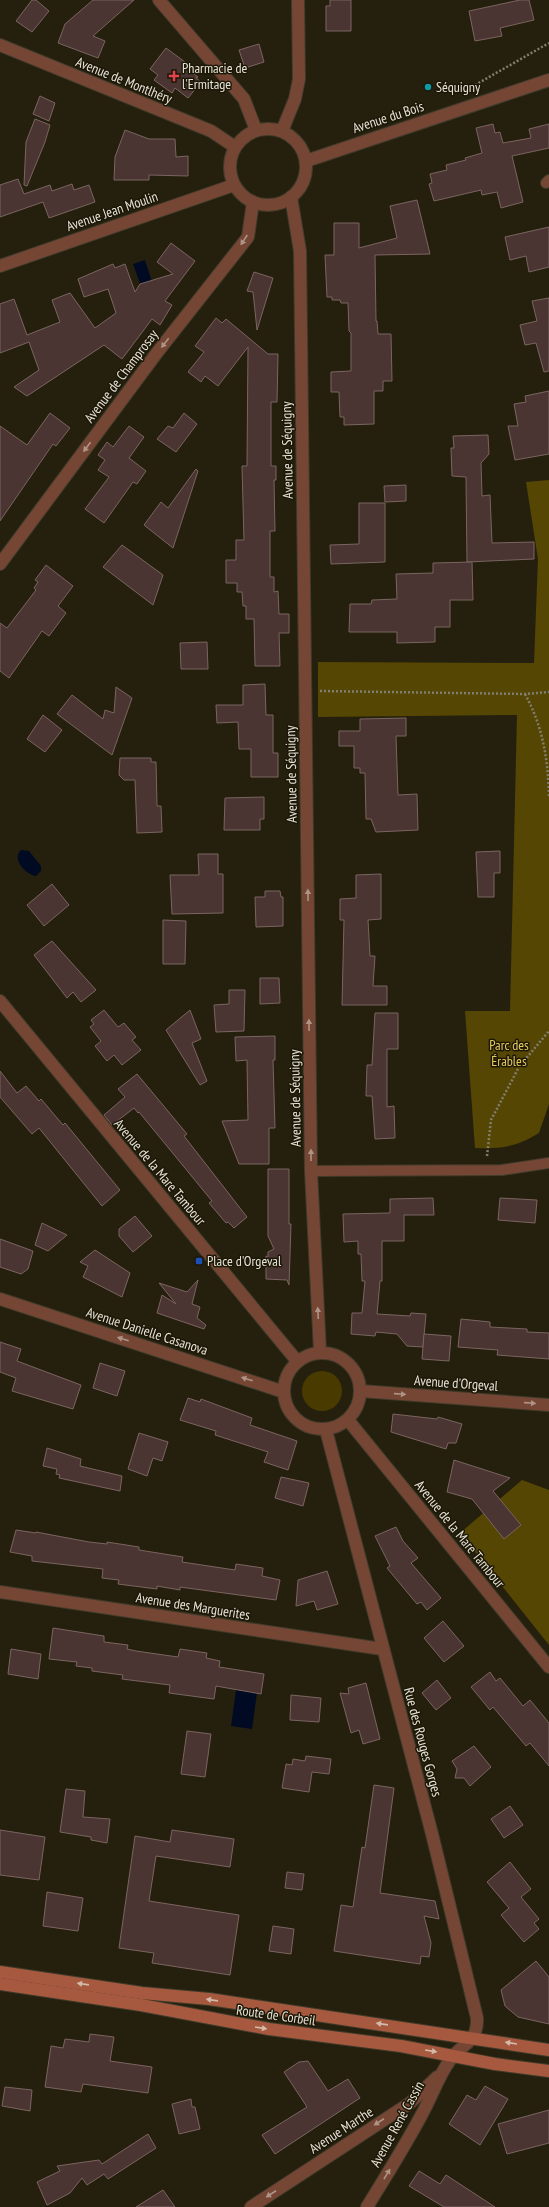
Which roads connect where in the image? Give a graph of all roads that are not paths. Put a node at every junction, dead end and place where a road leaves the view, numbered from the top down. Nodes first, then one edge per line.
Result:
1 (159, 0) edge
2 (298, 0) edge
3 (0, 45) edge
4 (549, 80) edge
5 (256, 130) junction
6 (282, 131) junction
7 (235, 147) junction
8 (306, 161) junction
9 (234, 185) junction
10 (291, 197) junction
11 (253, 202) junction
12 (0, 266) edge
13 (0, 564) edge
14 (0, 1001) edge
15 (549, 1163) edge
16 (311, 1171) junction
17 (0, 1299) edge
18 (320, 1352) junction
19 (297, 1361) junction
20 (361, 1391) junction
21 (284, 1392) junction
22 (549, 1405) edge
23 (348, 1420) junction
24 (326, 1430) junction
25 (0, 1592) edge
26 (382, 1649) junction
27 (549, 1666) edge
28 (0, 1972) edge
29 (0, 1984) edge
30 (474, 2038) junction
31 (549, 2050) edge
32 (454, 2055) junction
33 (549, 2071) edge
34 (442, 2072) junction
35 (251, 2207) edge
36 (367, 2207) edge

1 - 5 street
2 - 6 street
3 - 7 street, Avenue de Montlhéry
4 - 8 street, Avenue du Bois
5 - 6 street
5 - 7 street
6 - 8 street
7 - 9 street
8 - 10 street
9 - 11 street
9 - 12 street, Avenue Jean Moulin
10 - 11 street
16 -> 10 street, Avenue de Séquigny
11 -> 13 street, Avenue de Champrosay
14 - 19 street, Avenue de la Mare Tambour
15 - 16 lane
18 -> 16 street, Avenue de Séquigny
21 -> 17 street, Avenue Danielle Casanova
18 - 19 street
18 - 20 street
19 - 21 street
20 -> 22 street, Avenue d'Orgeval
20 - 23 street
21 - 24 street
23 - 24 street
23 - 27 street, Avenue de la Mare Tambour
24 - 26 street, Rue des Rouges Gorges
25 - 26 street, Avenue des Marguerites
26 - 30 street, Rue des Rouges Gorges
30 -> 28 main road, Route de Corbeil
29 -> 32 main road, Route de Corbeil
31 -> 30 main road, Route de Corbeil
30 - 32 street
32 - 33 main road, Route de Corbeil
32 - 34 street, Avenue René Cassin
34 -> 35 street, Avenue Marthe
36 -> 34 street, Avenue René Cassin

